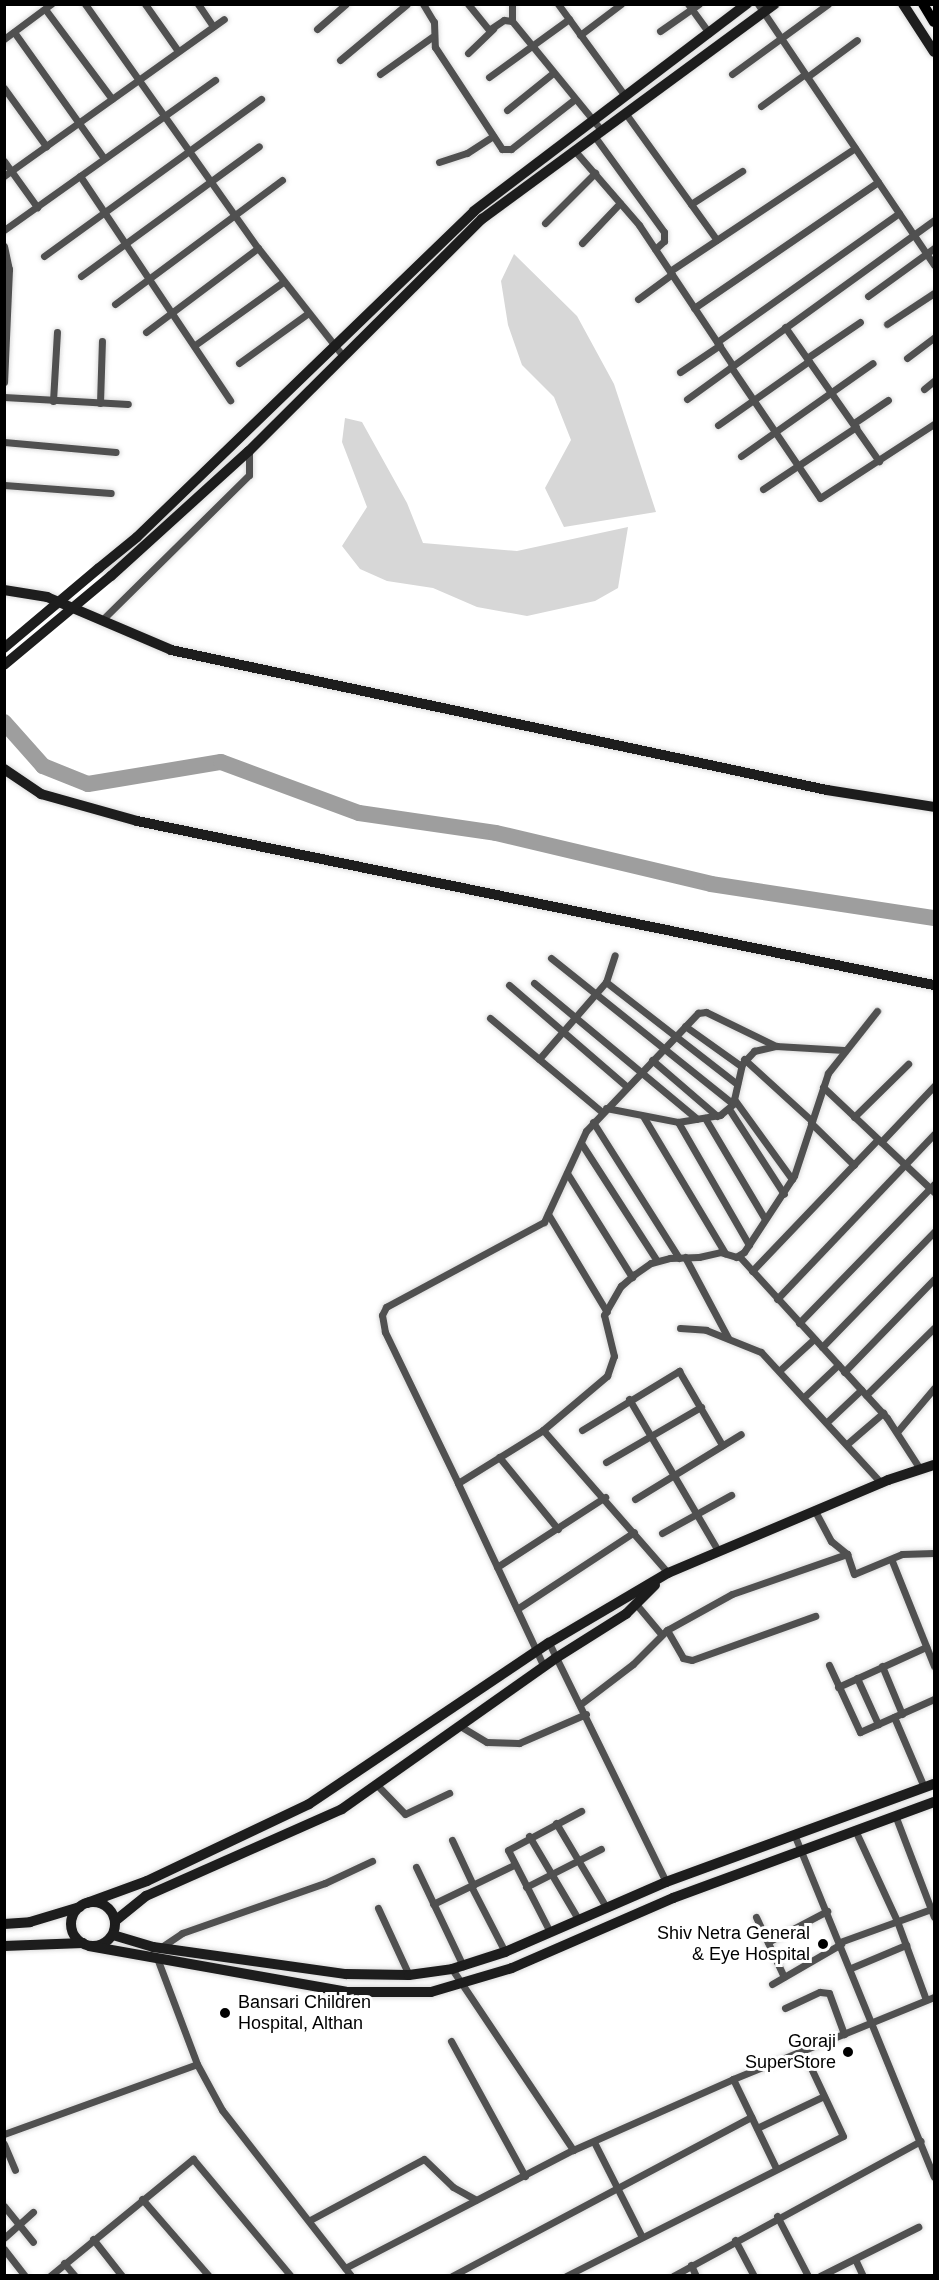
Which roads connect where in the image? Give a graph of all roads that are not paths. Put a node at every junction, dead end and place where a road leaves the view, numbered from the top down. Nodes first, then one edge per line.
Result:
1 (85, 4) edge
2 (146, 4) edge
3 (198, 4) edge
4 (346, 4) edge
5 (407, 4) edge
6 (423, 4) edge
7 (468, 4) edge
8 (512, 4) edge
9 (570, 4) edge
10 (621, 4) edge
11 (699, 4) edge
12 (747, 4) edge
13 (775, 4) edge
14 (828, 4) edge
15 (903, 4) edge
16 (923, 4) edge
17 (44, 7) edge
18 (560, 7) edge
19 (690, 7) edge
20 (761, 9) edge
21 (224, 19) dead end
22 (569, 19) junction
23 (512, 21) junction
24 (934, 22) edge
25 (213, 26) junction
26 (317, 29) dead end
27 (493, 29) junction
28 (660, 31) dead end
29 (709, 33) junction
30 (8, 35) edge
31 (580, 35) junction
32 (780, 37) junction
33 (432, 38) junction
34 (857, 40) dead end
35 (530, 46) junction
36 (178, 51) junction
37 (934, 52) edge
38 (468, 53) dead end
39 (340, 60) dead end
40 (553, 72) junction
41 (380, 74) dead end
42 (732, 74) dead end
43 (806, 76) junction
44 (489, 77) dead end
45 (138, 80) junction
46 (215, 80) dead end
47 (4, 88) edge
48 (625, 96) junction
49 (112, 99) junction
50 (261, 99) dead end
51 (575, 99) junction
52 (761, 106) dead end
53 (507, 110) dead end
54 (626, 114) junction
55 (164, 117) junction
56 (593, 120) junction
57 (80, 122) junction
58 (599, 134) junction
59 (493, 136) junction
60 (46, 146) junction
61 (260, 146) dead end
62 (855, 148) junction
63 (575, 151) junction
64 (189, 153) junction
65 (104, 158) junction
66 (4, 161) edge
67 (439, 162) dead end
68 (742, 171) dead end
69 (8, 173) edge
70 (595, 173) junction
71 (80, 176) junction
72 (282, 180) dead end
73 (210, 182) junction
74 (878, 182) junction
75 (620, 202) junction
76 (691, 204) junction
77 (37, 207) junction
78 (105, 213) junction
79 (899, 213) junction
80 (234, 214) junction
81 (474, 218) junction
82 (934, 220) edge
83 (545, 223) dead end
84 (4, 230) edge
85 (913, 234) junction
86 (717, 240) junction
87 (126, 243) junction
88 (582, 243) dead end
89 (4, 246) edge
90 (258, 248) junction
91 (934, 248) edge
92 (655, 249) junction
93 (927, 254) junction
94 (44, 256) dead end
95 (934, 265) edge
96 (671, 273) junction
97 (81, 276) dead end
98 (152, 278) junction
99 (283, 282) junction
100 (934, 293) edge
101 (868, 296) dead end
102 (638, 299) dead end
103 (6, 303) edge
104 (115, 304) dead end
105 (694, 308) junction
106 (175, 313) junction
107 (307, 314) junction
108 (860, 322) dead end
109 (887, 324) dead end
110 (785, 327) junction
111 (57, 332) dead end
112 (146, 332) dead end
113 (934, 338) edge
114 (102, 341) dead end
115 (718, 344) junction
116 (195, 345) junction
117 (334, 345) junction
118 (5, 351) edge
119 (343, 356) junction
120 (907, 358) dead end
121 (808, 360) junction
122 (239, 363) dead end
123 (873, 363) dead end
124 (732, 366) junction
125 (680, 372) dead end
126 (934, 381) edge
127 (4, 382) edge
128 (924, 389) dead end
129 (832, 394) junction
130 (4, 397) edge
131 (687, 399) dead end
132 (230, 400) dead end
133 (753, 400) junction
134 (888, 400) dead end
135 (53, 401) junction
136 (100, 403) junction
137 (128, 404) dead end
138 (934, 424) edge
139 (718, 425) dead end
140 (855, 425) junction
141 (775, 434) junction
142 (4, 442) edge
143 (250, 448) junction
144 (116, 452) dead end
145 (741, 456) dead end
146 (879, 461) junction
147 (798, 466) junction
148 (4, 485) edge
149 (763, 489) dead end
150 (111, 493) dead end
151 (4, 590) edge
152 (102, 620) junction
153 (4, 648) edge
154 (4, 665) edge
155 (4, 769) edge
156 (934, 807) edge
157 (615, 955) dead end
158 (551, 958) dead end
159 (606, 982) junction
160 (534, 983) dead end
161 (509, 985) dead end
162 (934, 985) edge
163 (595, 994) junction
164 (877, 1011) dead end
165 (490, 1018) dead end
166 (575, 1018) junction
167 (686, 1026) junction
168 (562, 1032) junction
169 (675, 1036) junction
170 (776, 1046) junction
171 (663, 1049) junction
172 (844, 1050) junction
173 (539, 1059) junction
174 (652, 1060) junction
175 (743, 1063) junction
176 (908, 1064) dead end
177 (640, 1073) junction
178 (737, 1084) junction
179 (934, 1086) edge
180 (627, 1087) junction
181 (823, 1087) junction
182 (732, 1104) junction
183 (604, 1110) junction
184 (643, 1116) junction
185 (717, 1116) junction
186 (855, 1117) junction
187 (705, 1118) junction
188 (697, 1119) junction
189 (593, 1122) junction
190 (678, 1122) junction
191 (811, 1122) junction
192 (934, 1134) edge
193 (880, 1140) junction
194 (581, 1143) junction
195 (854, 1164) junction
196 (905, 1164) junction
197 (567, 1173) junction
198 (792, 1179) junction
199 (933, 1188) edge
200 (784, 1194) junction
201 (548, 1214) junction
202 (765, 1219) junction
203 (934, 1232) edge
204 (749, 1245) junction
205 (725, 1253) junction
206 (739, 1256) junction
207 (682, 1257) junction
208 (657, 1261) junction
209 (752, 1271) junction
210 (632, 1277) junction
211 (934, 1279) edge
212 (777, 1299) junction
213 (607, 1311) junction
214 (799, 1323) junction
215 (680, 1328) dead end
216 (934, 1328) edge
217 (728, 1338) junction
218 (814, 1339) junction
219 (822, 1347) junction
220 (838, 1365) junction
221 (780, 1370) junction
222 (844, 1372) junction
223 (934, 1388) edge
224 (864, 1393) junction
225 (804, 1397) junction
226 (629, 1399) junction
227 (701, 1407) junction
228 (882, 1413) junction
229 (827, 1422) junction
230 (543, 1430) junction
231 (582, 1430) dead end
232 (897, 1432) junction
233 (741, 1434) dead end
234 (651, 1436) junction
235 (847, 1444) junction
236 (722, 1445) junction
237 (499, 1457) junction
238 (606, 1462) dead end
239 (934, 1465) edge
240 (920, 1469) junction
241 (673, 1474) junction
242 (458, 1483) junction
243 (881, 1483) junction
244 (732, 1495) dead end
245 (605, 1497) junction
246 (635, 1499) dead end
247 (695, 1512) junction
248 (816, 1513) junction
249 (558, 1529) junction
250 (634, 1532) junction
251 (662, 1533) dead end
252 (718, 1551) junction
253 (934, 1553) edge
254 (847, 1554) junction
255 (892, 1561) junction
256 (497, 1567) junction
257 (668, 1573) junction
258 (636, 1604) junction
259 (517, 1609) junction
260 (815, 1616) dead end
261 (665, 1632) junction
262 (549, 1644) junction
263 (926, 1647) junction
264 (537, 1652) junction
265 (556, 1658) junction
266 (829, 1665) dead end
267 (882, 1666) junction
268 (934, 1666) edge
269 (544, 1667) junction
270 (857, 1678) junction
271 (838, 1687) junction
272 (934, 1699) edge
273 (582, 1703) junction
274 (586, 1714) junction
275 (902, 1714) junction
276 (894, 1717) junction
277 (878, 1724) junction
278 (460, 1726) junction
279 (377, 1785) junction
280 (929, 1785) edge
281 (449, 1794) dead end
282 (934, 1802) edge
283 (581, 1810) dead end
284 (895, 1815) junction
285 (556, 1823) junction
286 (855, 1830) junction
287 (794, 1834) junction
288 (530, 1836) junction
289 (452, 1840) dead end
290 (601, 1849) dead end
291 (801, 1850) junction
292 (372, 1861) dead end
293 (576, 1862) junction
294 (514, 1865) junction
295 (416, 1867) dead end
296 (550, 1875) junction
297 (666, 1882) junction
298 (472, 1885) junction
299 (526, 1887) junction
300 (433, 1904) junction
301 (84, 1905) junction
302 (606, 1907) junction
303 (378, 1908) dead end
304 (827, 1911) junction
305 (933, 1911) edge
306 (756, 1917) dead end
307 (578, 1919) junction
308 (115, 1921) junction
309 (897, 1922) junction
310 (4, 1924) edge
311 (550, 1932) junction
312 (112, 1935) junction
313 (768, 1942) junction
314 (841, 1943) junction
315 (86, 1945) junction
316 (906, 1945) junction
317 (4, 1946) edge
318 (157, 1951) junction
319 (505, 1952) junction
320 (463, 1966) junction
321 (851, 1968) junction
322 (452, 1969) junction
323 (409, 1975) junction
324 (784, 1977) junction
325 (772, 1984) dead end
326 (462, 1985) junction
327 (934, 1997) edge
328 (926, 2000) junction
329 (785, 2008) dead end
330 (874, 2022) junction
331 (844, 2034) junction
332 (451, 2041) dead end
333 (803, 2051) junction
334 (197, 2064) junction
335 (733, 2079) junction
336 (824, 2096) junction
337 (751, 2117) junction
338 (757, 2128) junction
339 (4, 2134) edge
340 (921, 2141) junction
341 (594, 2142) junction
342 (4, 2144) edge
343 (573, 2150) junction
344 (776, 2168) junction
345 (15, 2170) dead end
346 (525, 2175) junction
347 (934, 2177) edge
348 (617, 2188) junction
349 (142, 2199) junction
350 (476, 2200) junction
351 (4, 2206) edge
352 (33, 2212) dead end
353 (777, 2216) junction
354 (310, 2220) junction
355 (19, 2224) junction
356 (918, 2227) dead end
357 (641, 2235) junction
358 (4, 2238) edge
359 (93, 2239) junction
360 (735, 2240) junction
361 (33, 2242) dead end
362 (4, 2250) edge
363 (855, 2259) junction
364 (64, 2263) junction
365 (691, 2265) junction
366 (345, 2268) junction
367 (25, 2276) edge
368 (50, 2276) edge
369 (75, 2276) edge
370 (122, 2276) edge
371 (209, 2276) edge
372 (291, 2276) edge
373 (351, 2276) edge
374 (452, 2276) edge
375 (566, 2276) edge
376 (673, 2276) edge
377 (696, 2276) edge
378 (754, 2276) edge
379 (808, 2276) edge
380 (820, 2276) edge
381 (863, 2276) edge

1 - 45 street
2 - 36 street
3 - 25 street
4 - 26 street
5 - 39 street
6 - 33 street
7 - 27 street
8 - 23 street
9 - 18 street
10 - 31 street
11 - 19 street
12 - 29 street
13 - 20 street
14 - 32 street
15 - 37 street
16 - 24 main road
17 - 30 street
17 - 49 street
18 - 22 street
19 - 28 street
19 - 29 street
20 - 32 street
20 - 54 street
21 - 25 street
22 - 31 street
22 - 35 street
23 - 27 street
23 - 35 street
25 - 36 street
27 - 38 street
29 - 48 street
30 - 57 street
31 - 48 street
32 - 42 street
32 - 43 street
33 - 41 street
33 - 59 street
34 - 43 street
35 - 40 street
35 - 44 street
36 - 45 street
40 - 51 street
40 - 53 street
43 - 52 street
43 - 62 street
45 - 49 street
45 - 55 street
46 - 55 street
47 - 60 street
48 - 56 street
49 - 57 street
50 - 64 street
51 - 56 street
51 - 59 street
54 - 58 street
54 - 76 street
55 - 64 street
55 - 65 street
56 - 58 street
56 - 81 street
57 - 60 street
57 - 65 street
58 - 63 street
58 - 92 street
59 - 67 street
60 - 69 street
61 - 73 street
62 - 74 street
62 - 86 street
63 - 70 street
63 - 81 street
64 - 73 street
64 - 78 street
65 - 71 street
66 - 69 street
68 - 76 street
69 - 77 street
70 - 75 street
70 - 83 street
71 - 77 street
71 - 78 street
72 - 80 street
73 - 80 street
73 - 87 street
74 - 79 street
74 - 105 street
75 - 88 street
75 - 92 street
76 - 86 street
77 - 84 street
78 - 87 street
78 - 94 street
79 - 85 street
79 - 115 street
80 - 90 street
80 - 98 street
81 - 117 street
81 - 119 street
82 - 85 street
85 - 93 street
85 - 110 street
86 - 96 street
87 - 97 street
87 - 98 street
89 - 103 street
90 - 99 street
90 - 106 street
91 - 93 street
92 - 96 street
93 - 95 street
93 - 101 street
96 - 102 street
96 - 105 street
98 - 104 street
98 - 106 street
99 - 107 street
99 - 116 street
100 - 109 street
103 - 118 street
105 - 115 street
106 - 112 street
106 - 116 street
107 - 117 street
107 - 122 street
108 - 121 street
110 - 121 street
110 - 124 street
111 - 135 street
113 - 120 street
114 - 136 street
115 - 124 street
115 - 125 street
116 - 132 street
117 - 119 street
117 - 153 street, bridge
118 - 127 street
119 - 143 street
121 - 129 street
121 - 133 street
123 - 129 street
124 - 131 street
124 - 133 street
126 - 128 street
129 - 140 street
129 - 141 street
130 - 135 street
133 - 139 street
133 - 141 street
134 - 140 street
135 - 136 street
136 - 137 street
138 - 146 street
140 - 146 street
140 - 147 street
141 - 145 street
141 - 147 street
142 - 144 street
143 - 152 street
143 - 154 street, bridge
146 - 147 street
147 - 149 street
148 - 150 street
151 - 152 street
152 - 156 street
155 - 162 street
157 - 159 street
158 - 163 street
159 - 163 street
159 - 169 street
160 - 166 street
161 - 168 street
163 - 166 street
163 - 171 street
164 - 172 street
165 - 173 street
166 - 168 street
166 - 177 street
167 - 169 street
167 - 170 street
167 - 175 street
168 - 173 street
168 - 180 street
169 - 171 street
169 - 178 street
170 - 172 street
170 - 175 street
171 - 174 street
171 - 182 street
172 - 181 street
173 - 183 street
174 - 177 street
174 - 185 street
175 - 178 street
175 - 191 street
176 - 186 street
177 - 180 street
177 - 188 street
178 - 182 street
179 - 193 street
180 - 183 street
181 - 186 street
181 - 191 street
182 - 185 street
182 - 198 street
182 - 200 street
183 - 184 street
183 - 189 street
184 - 190 street
184 - 205 street
185 - 187 street
186 - 193 street
187 - 188 street
187 - 202 street
188 - 190 street
189 - 194 street
189 - 207 street
190 - 204 street
191 - 195 street
191 - 198 street
192 - 196 street
193 - 195 street
193 - 196 street
194 - 197 street
194 - 208 street
195 - 209 street
196 - 199 street
196 - 212 street
197 - 201 street
197 - 210 street
198 - 200 street
199 - 214 street
200 - 202 street
201 - 213 street
201 - 242 street
202 - 204 street
203 - 219 street
204 - 206 street
205 - 206 street
205 - 207 street
206 - 209 street
207 - 208 street
207 - 217 street
208 - 210 street
209 - 212 street
210 - 213 street
211 - 222 street
212 - 214 street
213 - 230 street
214 - 218 street
215 - 217 street
216 - 224 street
217 - 221 street
218 - 219 street
218 - 221 street
219 - 220 street
220 - 222 street
220 - 225 street
221 - 225 street
222 - 224 street
223 - 232 street
224 - 228 street
224 - 229 street
225 - 229 street
226 - 227 street
226 - 231 street
226 - 234 street
227 - 234 street
227 - 236 street
228 - 232 street
228 - 235 street
229 - 235 street
230 - 237 street
230 - 245 street
232 - 240 street
233 - 236 street
234 - 238 street
234 - 241 street
235 - 243 street
236 - 241 street
237 - 242 street
237 - 249 street
239 - 240 street
240 - 243 street
241 - 246 street
241 - 247 street
242 - 256 street
243 - 248 street
244 - 247 street
245 - 249 street
245 - 250 street
247 - 251 street
247 - 252 street
248 - 252 street
248 - 254 street
249 - 256 street
250 - 257 street
250 - 259 street
252 - 257 street
253 - 255 street
254 - 255 street
254 - 261 street
255 - 263 street
256 - 259 street
257 - 258 street
257 - 262 street
258 - 261 street
258 - 265 street
259 - 264 street
260 - 261 street
261 - 273 street
262 - 264 street
262 - 265 street
263 - 267 street
263 - 268 street
264 - 269 street
264 - 301 street
265 - 269 street
265 - 273 street
266 - 271 street
267 - 270 street
267 - 275 street
269 - 278 street
270 - 271 street
270 - 277 street
271 - 277 street
272 - 275 street
273 - 274 street
274 - 278 street
274 - 297 street
275 - 276 street
276 - 277 street
276 - 280 street
278 - 279 street
279 - 281 street
279 - 308 street
280 - 287 street
282 - 284 street
283 - 285 street
284 - 286 street
284 - 305 street
285 - 288 street
285 - 293 street
286 - 291 street
286 - 309 street
287 - 291 street
287 - 297 street
288 - 294 street
288 - 296 street
289 - 298 street
290 - 293 street
291 - 304 street
291 - 326 street
292 - 318 street
293 - 296 street
293 - 302 street
294 - 298 street
294 - 299 street
295 - 300 street
296 - 299 street
296 - 307 street
297 - 302 street
298 - 300 street
298 - 319 street
299 - 311 street
300 - 320 street
301 - 308 street
301 - 310 street
301 - 315 street
302 - 307 street
303 - 323 street
304 - 313 street
304 - 314 street
305 - 309 street
306 - 313 street
307 - 311 street
308 - 312 street
309 - 314 street
309 - 316 street
311 - 319 street
312 - 315 street
312 - 318 street
313 - 324 street
314 - 321 street
314 - 324 street
315 - 317 street
315 - 318 street
316 - 321 street
316 - 328 street
318 - 323 street
318 - 326 street
318 - 334 street
319 - 320 street
320 - 322 street
321 - 330 street
322 - 323 street
322 - 326 street
324 - 325 street
326 - 343 street
327 - 328 street
328 - 330 street
329 - 331 street
330 - 331 street
330 - 340 street
331 - 333 street
332 - 346 street
333 - 335 street
333 - 336 street
334 - 339 street
334 - 354 street
335 - 337 street
335 - 341 street
336 - 338 street
336 - 344 street
337 - 338 street
337 - 348 street
338 - 344 street
340 - 347 street
340 - 353 street
341 - 343 street
341 - 348 street
342 - 345 street
343 - 346 street
344 - 357 street
346 - 350 street
348 - 357 street
348 - 374 street
349 - 359 street
349 - 371 street
349 - 372 street
350 - 354 street
350 - 366 street
351 - 355 street
352 - 355 street
353 - 360 street
353 - 379 street
354 - 366 street
355 - 358 street
355 - 361 street
356 - 363 street
357 - 375 street
359 - 364 street
359 - 370 street
360 - 365 street
360 - 378 street
362 - 367 street
363 - 380 street
363 - 381 street
364 - 368 street
364 - 369 street
365 - 376 street
365 - 377 street
366 - 373 street

